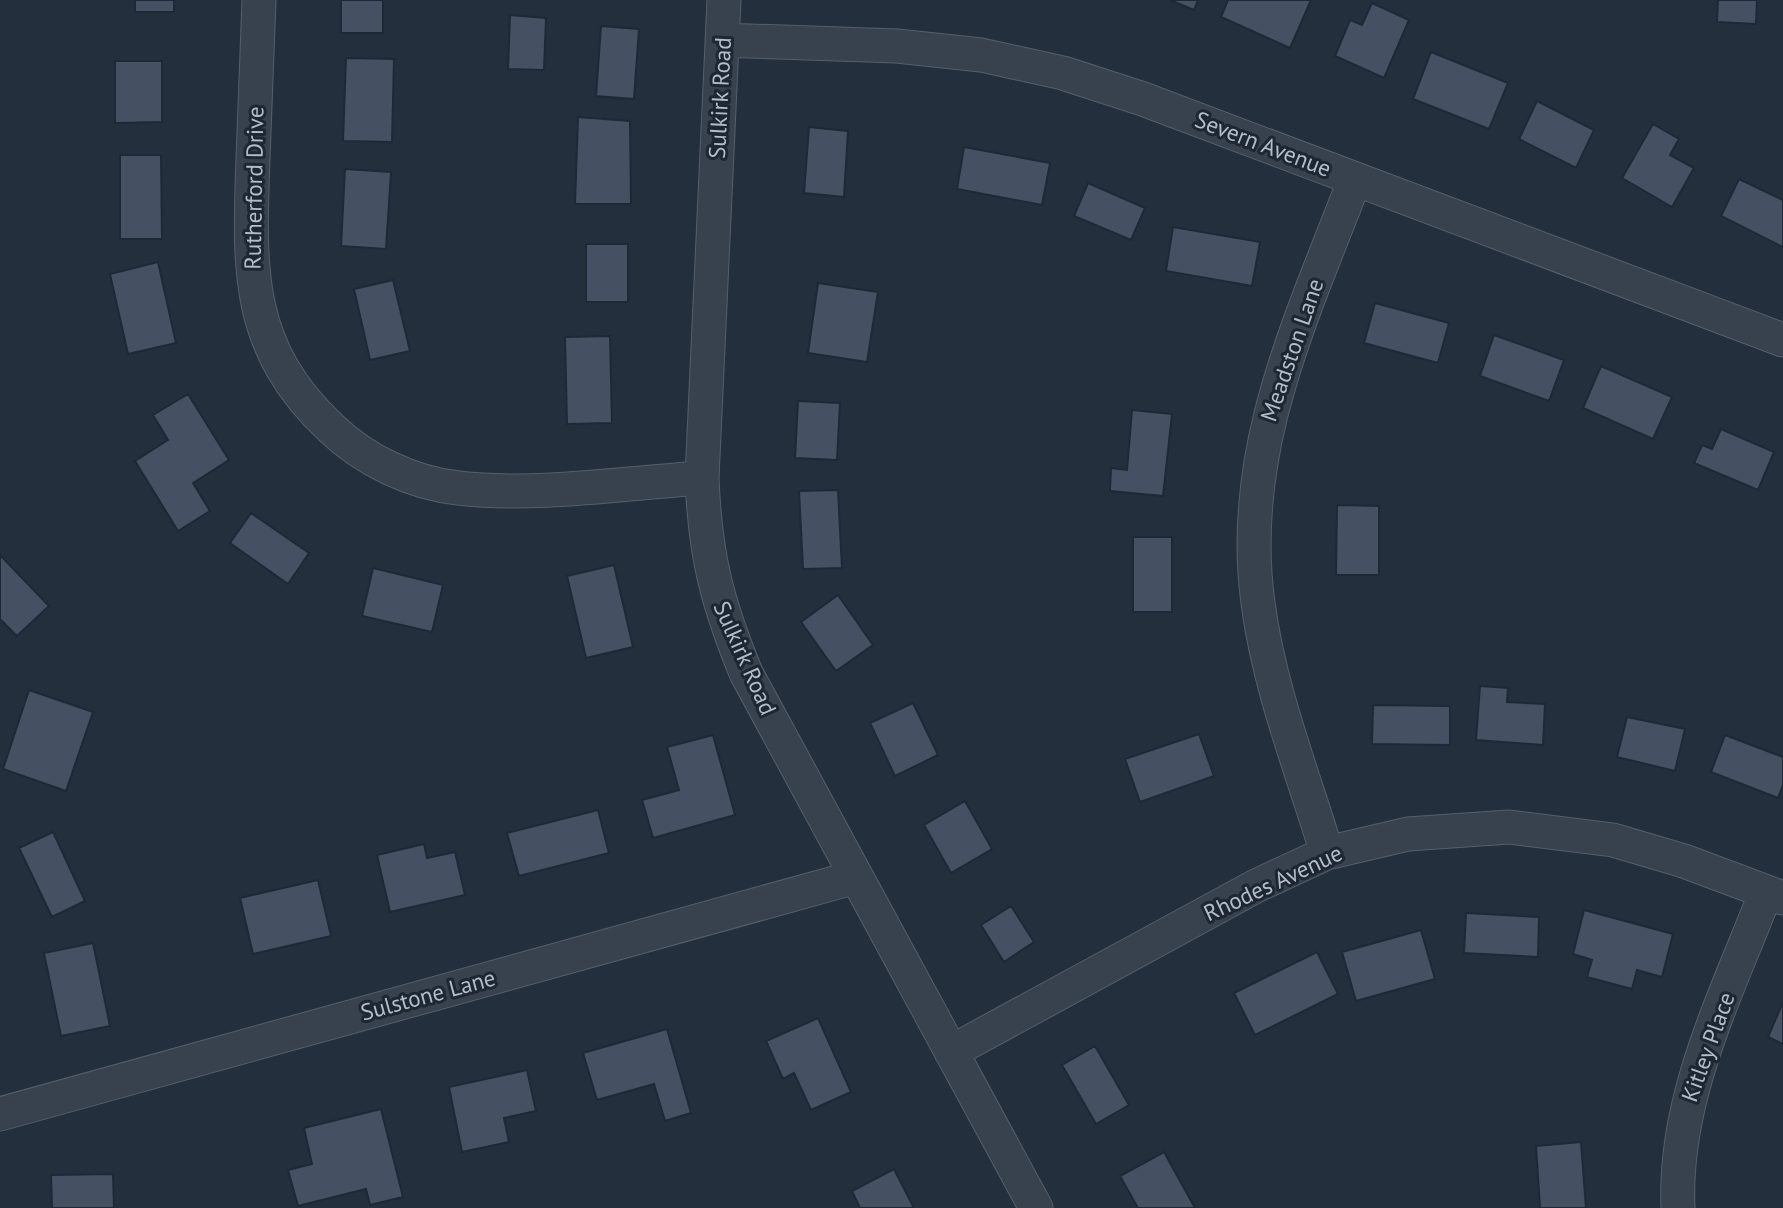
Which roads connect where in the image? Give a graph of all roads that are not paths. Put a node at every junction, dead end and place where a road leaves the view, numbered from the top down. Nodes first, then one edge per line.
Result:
1 (259, 0) edge
2 (724, 0) edge
3 (722, 40) junction
4 (1354, 179) junction
5 (1783, 340) edge
6 (702, 478) junction
7 (1327, 853) junction
8 (856, 877) junction
9 (1774, 895) edge
10 (951, 1052) junction
11 (0, 1114) edge
12 (1036, 1208) edge
13 (1678, 1208) edge

1 - 6 street, Rutherford Drive
2 - 3 street, Sulkirk Road
3 - 4 street, Severn Avenue
3 - 6 street, Sulkirk Road
4 - 5 street, Severn Avenue
4 - 7 street, Meadston Lane
6 - 8 street, Sulkirk Road
7 - 9 street, Rhodes Avenue
7 - 10 street, Rhodes Avenue
8 - 10 street, Sulkirk Road
8 - 11 street, Sulstone Lane
9 - 13 street, Kitley Place
10 - 12 street, Sulkirk Road

